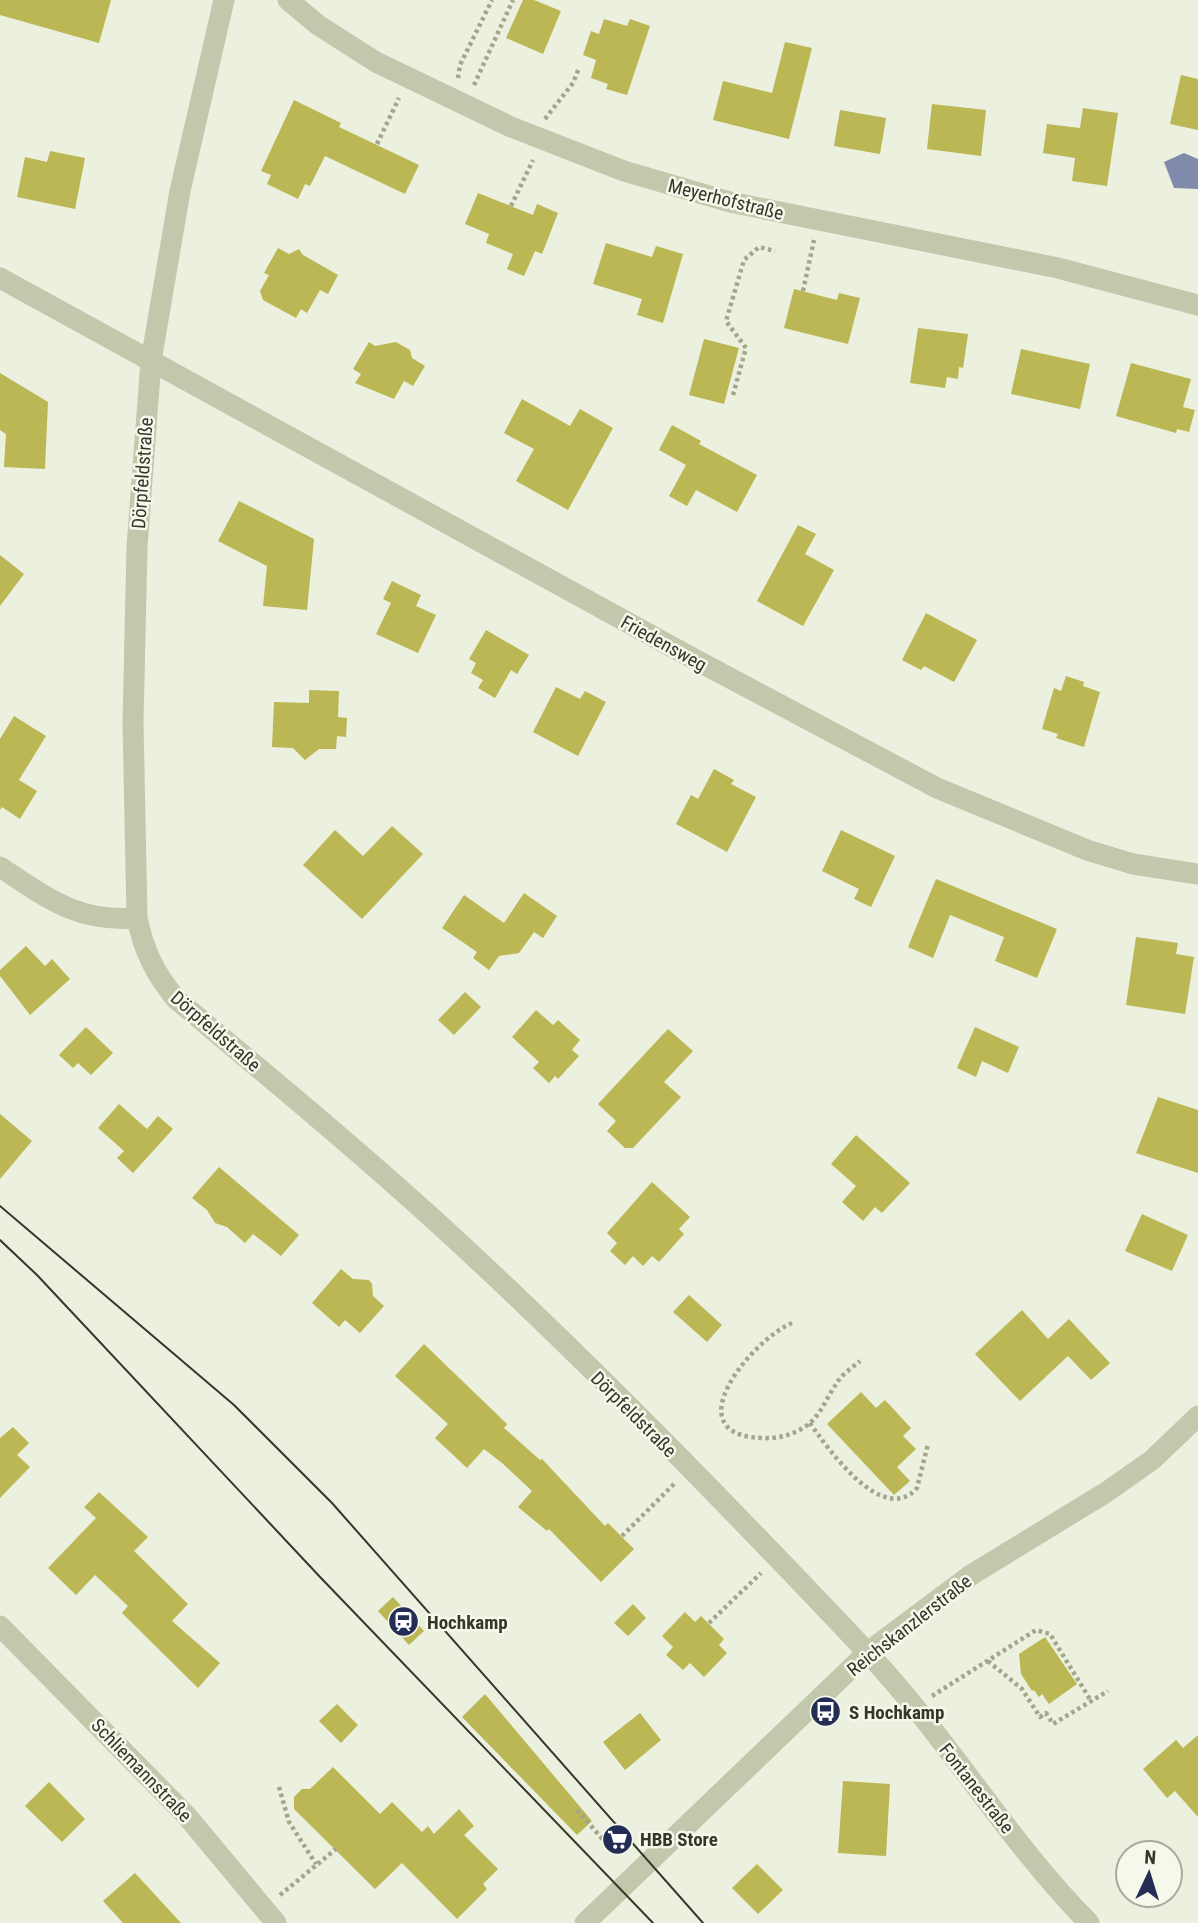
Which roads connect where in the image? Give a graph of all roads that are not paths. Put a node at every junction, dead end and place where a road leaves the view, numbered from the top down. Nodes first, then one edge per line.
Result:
1 (224, 0) edge
2 (288, 0) edge
3 (0, 278) edge
4 (1198, 305) edge
5 (151, 360) junction
6 (0, 867) edge
7 (1198, 874) edge
8 (137, 918) junction
9 (1198, 1416) edge
10 (0, 1626) edge
11 (868, 1653) junction
12 (276, 1923) edge
13 (585, 1923) edge
14 (1088, 1923) edge

1 - 5 street, Dörpfeldstraße
2 - 4 street, Meyerhofstraße
3 - 5 street, Friedensweg
5 - 7 street, Friedensweg
5 - 8 street, Dörpfeldstraße
6 - 8 street
8 - 11 street, Dörpfeldstraße
9 - 11 street, Reichskanzlerstraße
10 - 12 street, Schliemannstraße
11 - 13 street, Reichskanzlerstraße
11 - 14 street, Fontanestraße

